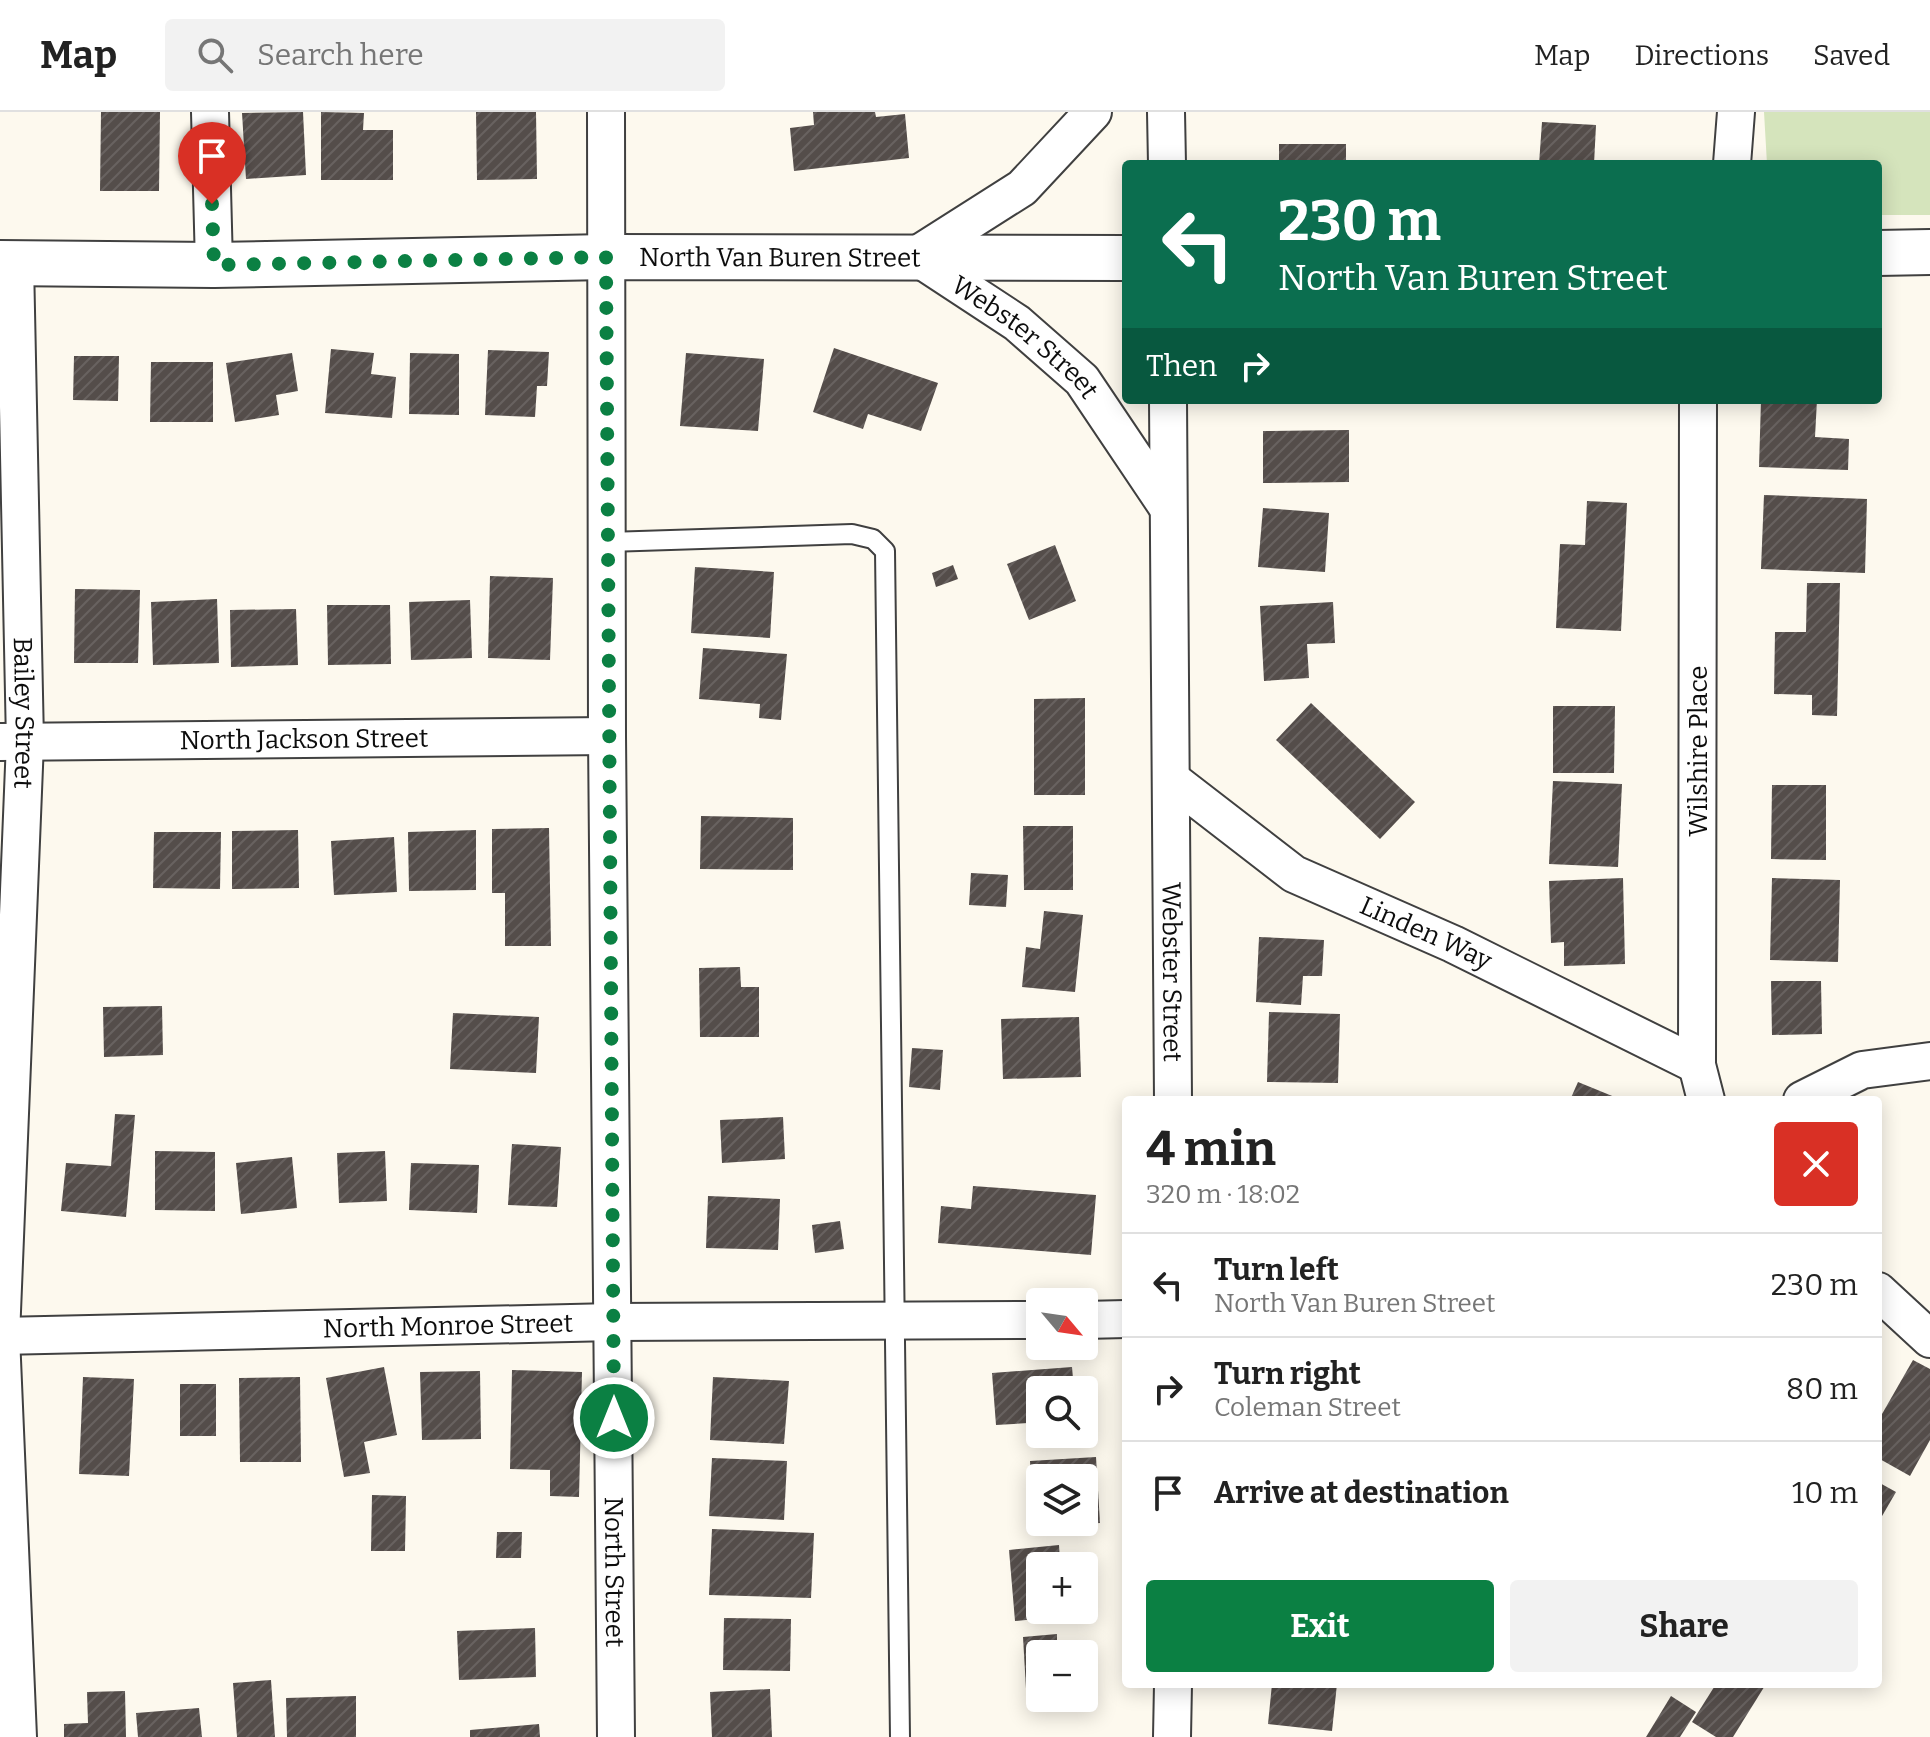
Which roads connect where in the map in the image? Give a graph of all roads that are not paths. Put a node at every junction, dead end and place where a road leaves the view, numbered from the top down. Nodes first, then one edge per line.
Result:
1 (210, 112) edge
2 (606, 112) edge
3 (1093, 112) edge
4 (1166, 112) edge
5 (1736, 112) edge
6 (1167, 160) edge
7 (1732, 160) edge
8 (1930, 252) edge
9 (1882, 253) edge
10 (915, 256) junction
11 (606, 257) junction
12 (1122, 258) edge
13 (7, 263) edge
14 (214, 265) junction
15 (1168, 404) edge
16 (1698, 404) edge
17 (1168, 508) junction
18 (608, 542) junction
19 (607, 736) junction
20 (13, 742) edge
21 (1171, 779) junction
22 (1930, 1061) edge
23 (1697, 1065) junction
24 (1173, 1096) edge
25 (1705, 1096) edge
26 (1810, 1096) edge
27 (1882, 1295) edge
28 (1122, 1319) edge
29 (895, 1320) junction
30 (1026, 1320) edge
31 (1098, 1320) edge
32 (613, 1322) junction
33 (0, 1336) edge
34 (1930, 1339) edge
35 (1173, 1688) edge
36 (18, 1737) edge
37 (616, 1737) edge
38 (900, 1737) edge
39 (1172, 1737) edge

1 - 14 street
2 - 11 street, North Street
3 - 10 street
4 - 6 street
5 - 7 street
8 - 9 street
10 - 11 street, North Van Buren Street
10 - 12 street, North Van Buren Street
10 - 17 street, Webster Street
11 - 14 street, North Van Buren Street
11 - 18 street, North Street
13 - 14 street, North Van Buren Street
13 - 20 street, Bailey Street
15 - 17 street, Webster Street
16 - 23 street, Wilshire Place
17 - 21 street, Webster Street
18 - 19 street, North Street
18 - 29 lane
19 - 20 street, North Jackson Street
19 - 32 street, North Street
20 - 33 street, Bailey Street
21 - 23 street, Linden Way
21 - 24 street, Webster Street
22 - 26 street
23 - 25 street, Wilshire Place
27 - 34 street
28 - 31 street
29 - 30 street, North Monroe Street
29 - 32 street, North Monroe Street
29 - 38 lane
32 - 33 street, North Monroe Street
32 - 37 street, North Street
33 - 36 street, Bailey Street
35 - 39 street

